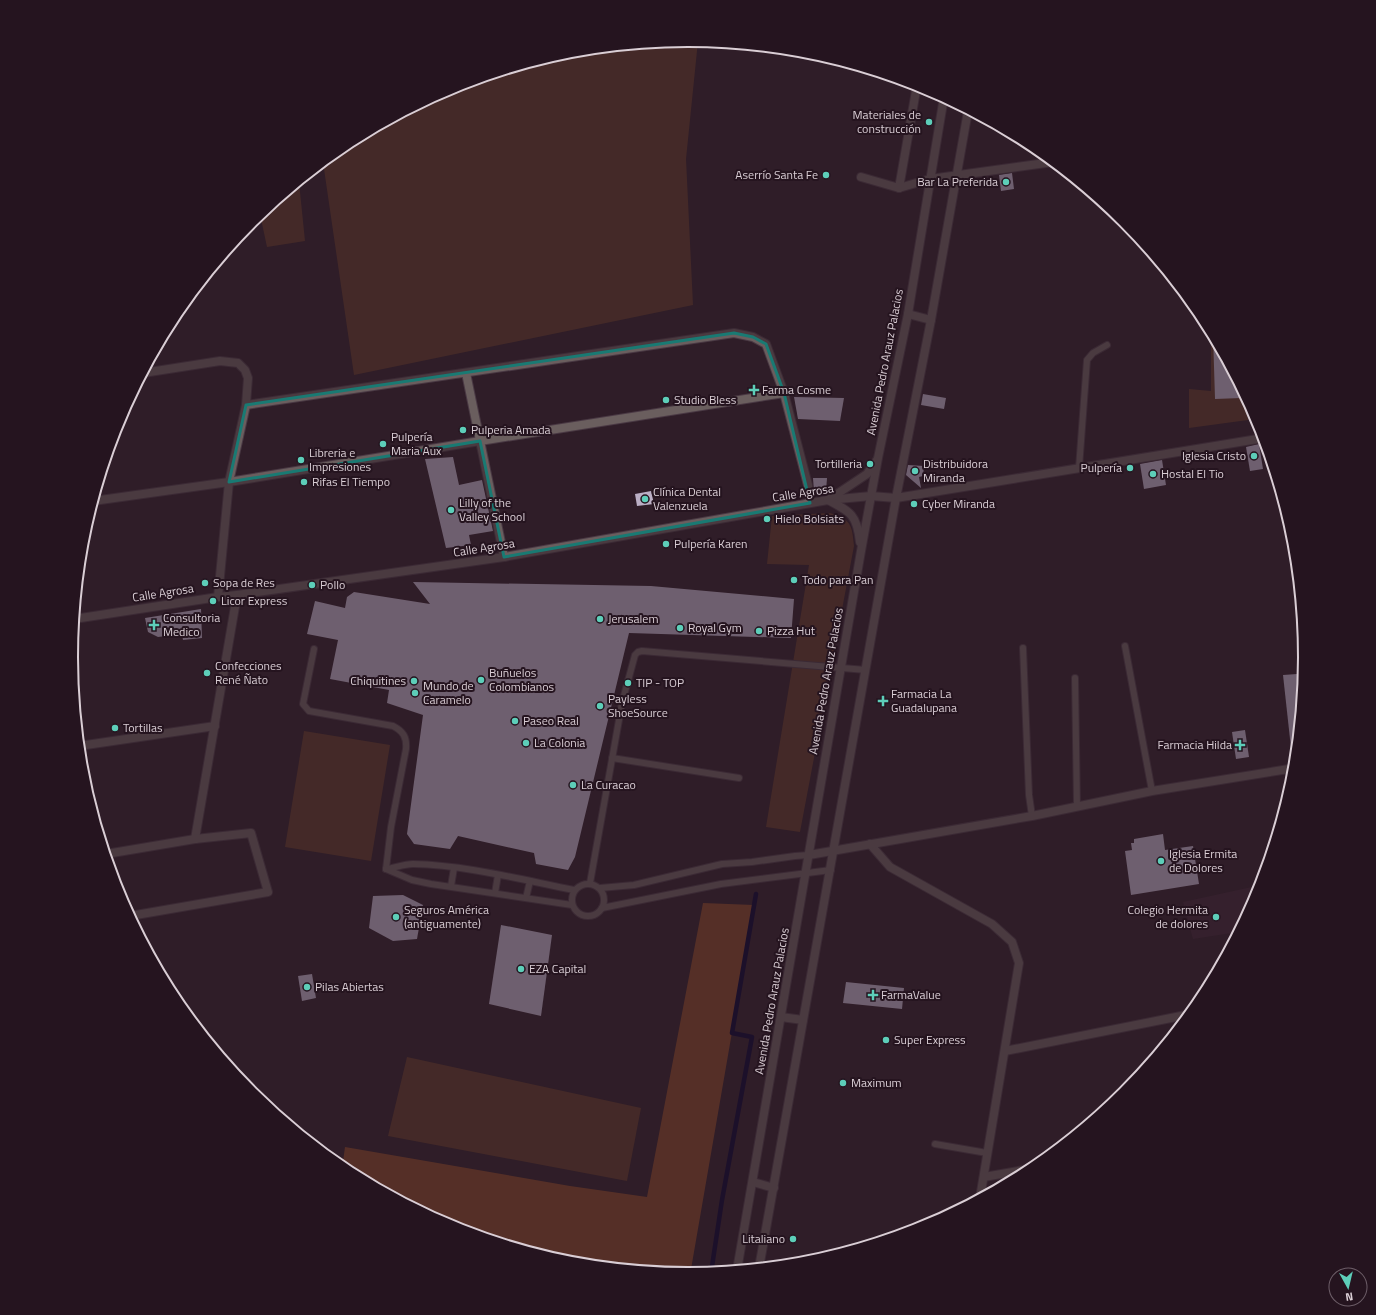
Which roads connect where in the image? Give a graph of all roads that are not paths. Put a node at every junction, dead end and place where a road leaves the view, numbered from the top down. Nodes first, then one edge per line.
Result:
1 (916, 91) edge
2 (943, 103) edge
3 (967, 115) edge
4 (1046, 163) edge
5 (861, 176) dead end
6 (958, 176) junction
7 (930, 179) junction
8 (899, 188) junction
9 (908, 314) junction
10 (931, 320) junction
11 (1107, 345) dead end
12 (148, 372) edge
13 (466, 373) junction
14 (784, 393) junction
15 (246, 405) junction
16 (1258, 439) edge
17 (480, 441) junction
18 (878, 458) junction
19 (1079, 468) junction
20 (229, 482) junction
21 (871, 496) junction
22 (896, 498) junction
23 (98, 500) edge
24 (828, 500) junction
25 (810, 503) junction
26 (861, 551) junction
27 (504, 557) junction
28 (237, 595) junction
29 (218, 597) junction
30 (79, 618) edge
31 (1125, 646) dead end
32 (1023, 648) dead end
33 (314, 649) dead end
34 (841, 668) junction
35 (866, 670) junction
36 (1075, 678) dead end
37 (215, 726) junction
38 (84, 745) edge
39 (612, 758) junction
40 (1288, 769) edge
41 (739, 778) dead end
42 (1152, 791) junction
43 (1077, 807) junction
44 (1032, 816) junction
45 (195, 839) junction
46 (870, 844) junction
47 (834, 851) junction
48 (110, 853) edge
49 (809, 855) junction
50 (454, 868) junction
51 (386, 869) junction
52 (831, 870) junction
53 (806, 873) junction
54 (498, 875) junction
55 (530, 881) junction
56 (590, 883) junction
57 (451, 886) junction
58 (600, 888) junction
59 (574, 890) junction
60 (496, 893) junction
61 (526, 898) junction
62 (572, 905) junction
63 (602, 908) junction
64 (134, 915) edge
65 (1182, 1016) edge
66 (781, 1017) junction
67 (803, 1020) junction
68 (1004, 1051) junction
69 (935, 1144) dead end
70 (987, 1153) junction
71 (1017, 1171) edge
72 (984, 1177) junction
73 (753, 1182) junction
74 (774, 1188) junction
75 (981, 1192) edge
76 (760, 1264) edge
77 (738, 1266) edge

1 - 8 street
2 - 7 street, Avenida Pedro Arauz Palacios
3 - 6 street
4 - 6 street
5 - 8 street
6 - 7 street
6 - 10 street
7 - 8 street
7 - 9 street, Avenida Pedro Arauz Palacios
9 - 10 street
9 - 18 street, Avenida Pedro Arauz Palacios
10 - 22 street
11 - 19 lane
12 - 15 street
13 - 14 street
13 - 15 street
13 - 17 street
14 - 17 street
14 - 25 street
15 - 20 street
16 - 19 street, Calle Agrosa
17 - 20 street
17 - 27 street
18 - 21 street, Avenida Pedro Arauz Palacios
18 - 24 street
19 - 22 street, Calle Agrosa
20 - 23 street
20 - 29 street
21 - 22 street, Calle Agrosa
21 - 24 street, Calle Agrosa
21 - 26 street, Avenida Pedro Arauz Palacios
22 - 35 street
24 - 25 street, Calle Agrosa
24 - 26 street
25 - 27 street, Calle Agrosa
26 - 34 street, Avenida Pedro Arauz Palacios
27 - 28 street, Calle Agrosa
28 - 29 street, Calle Agrosa
28 - 37 street
29 - 30 street, Calle Agrosa
31 - 42 lane
32 - 44 lane
33 - 51 lane
34 - 35 lane
34 - 39 lane
34 - 49 street, Avenida Pedro Arauz Palacios
35 - 47 street
36 - 43 lane
37 - 38 street
37 - 45 street
39 - 41 lane
39 - 56 lane
40 - 42 street
42 - 43 street
43 - 44 street
44 - 46 street
45 - 48 street
45 - 64 street
46 - 47 street
46 - 68 street
47 - 49 street
47 - 52 street
49 - 53 street, Avenida Pedro Arauz Palacios
49 - 58 lane
50 - 51 lane
50 - 54 lane
50 - 57 lane
51 - 57 lane
52 - 53 lane
52 - 67 street
53 - 63 lane
53 - 66 street, Avenida Pedro Arauz Palacios
54 - 55 lane
54 - 60 lane
55 - 59 lane
55 - 61 lane
56 - 58 lane
56 - 59 lane
57 - 60 lane
58 - 63 lane
59 - 62 lane
60 - 61 lane
61 - 62 lane
62 - 63 lane
65 - 68 street
66 - 67 street
66 - 73 street, Avenida Pedro Arauz Palacios
67 - 74 street
68 - 70 street
69 - 70 lane
70 - 72 street
71 - 72 street
72 - 75 street
73 - 74 street
73 - 77 street, Avenida Pedro Arauz Palacios
74 - 76 street

